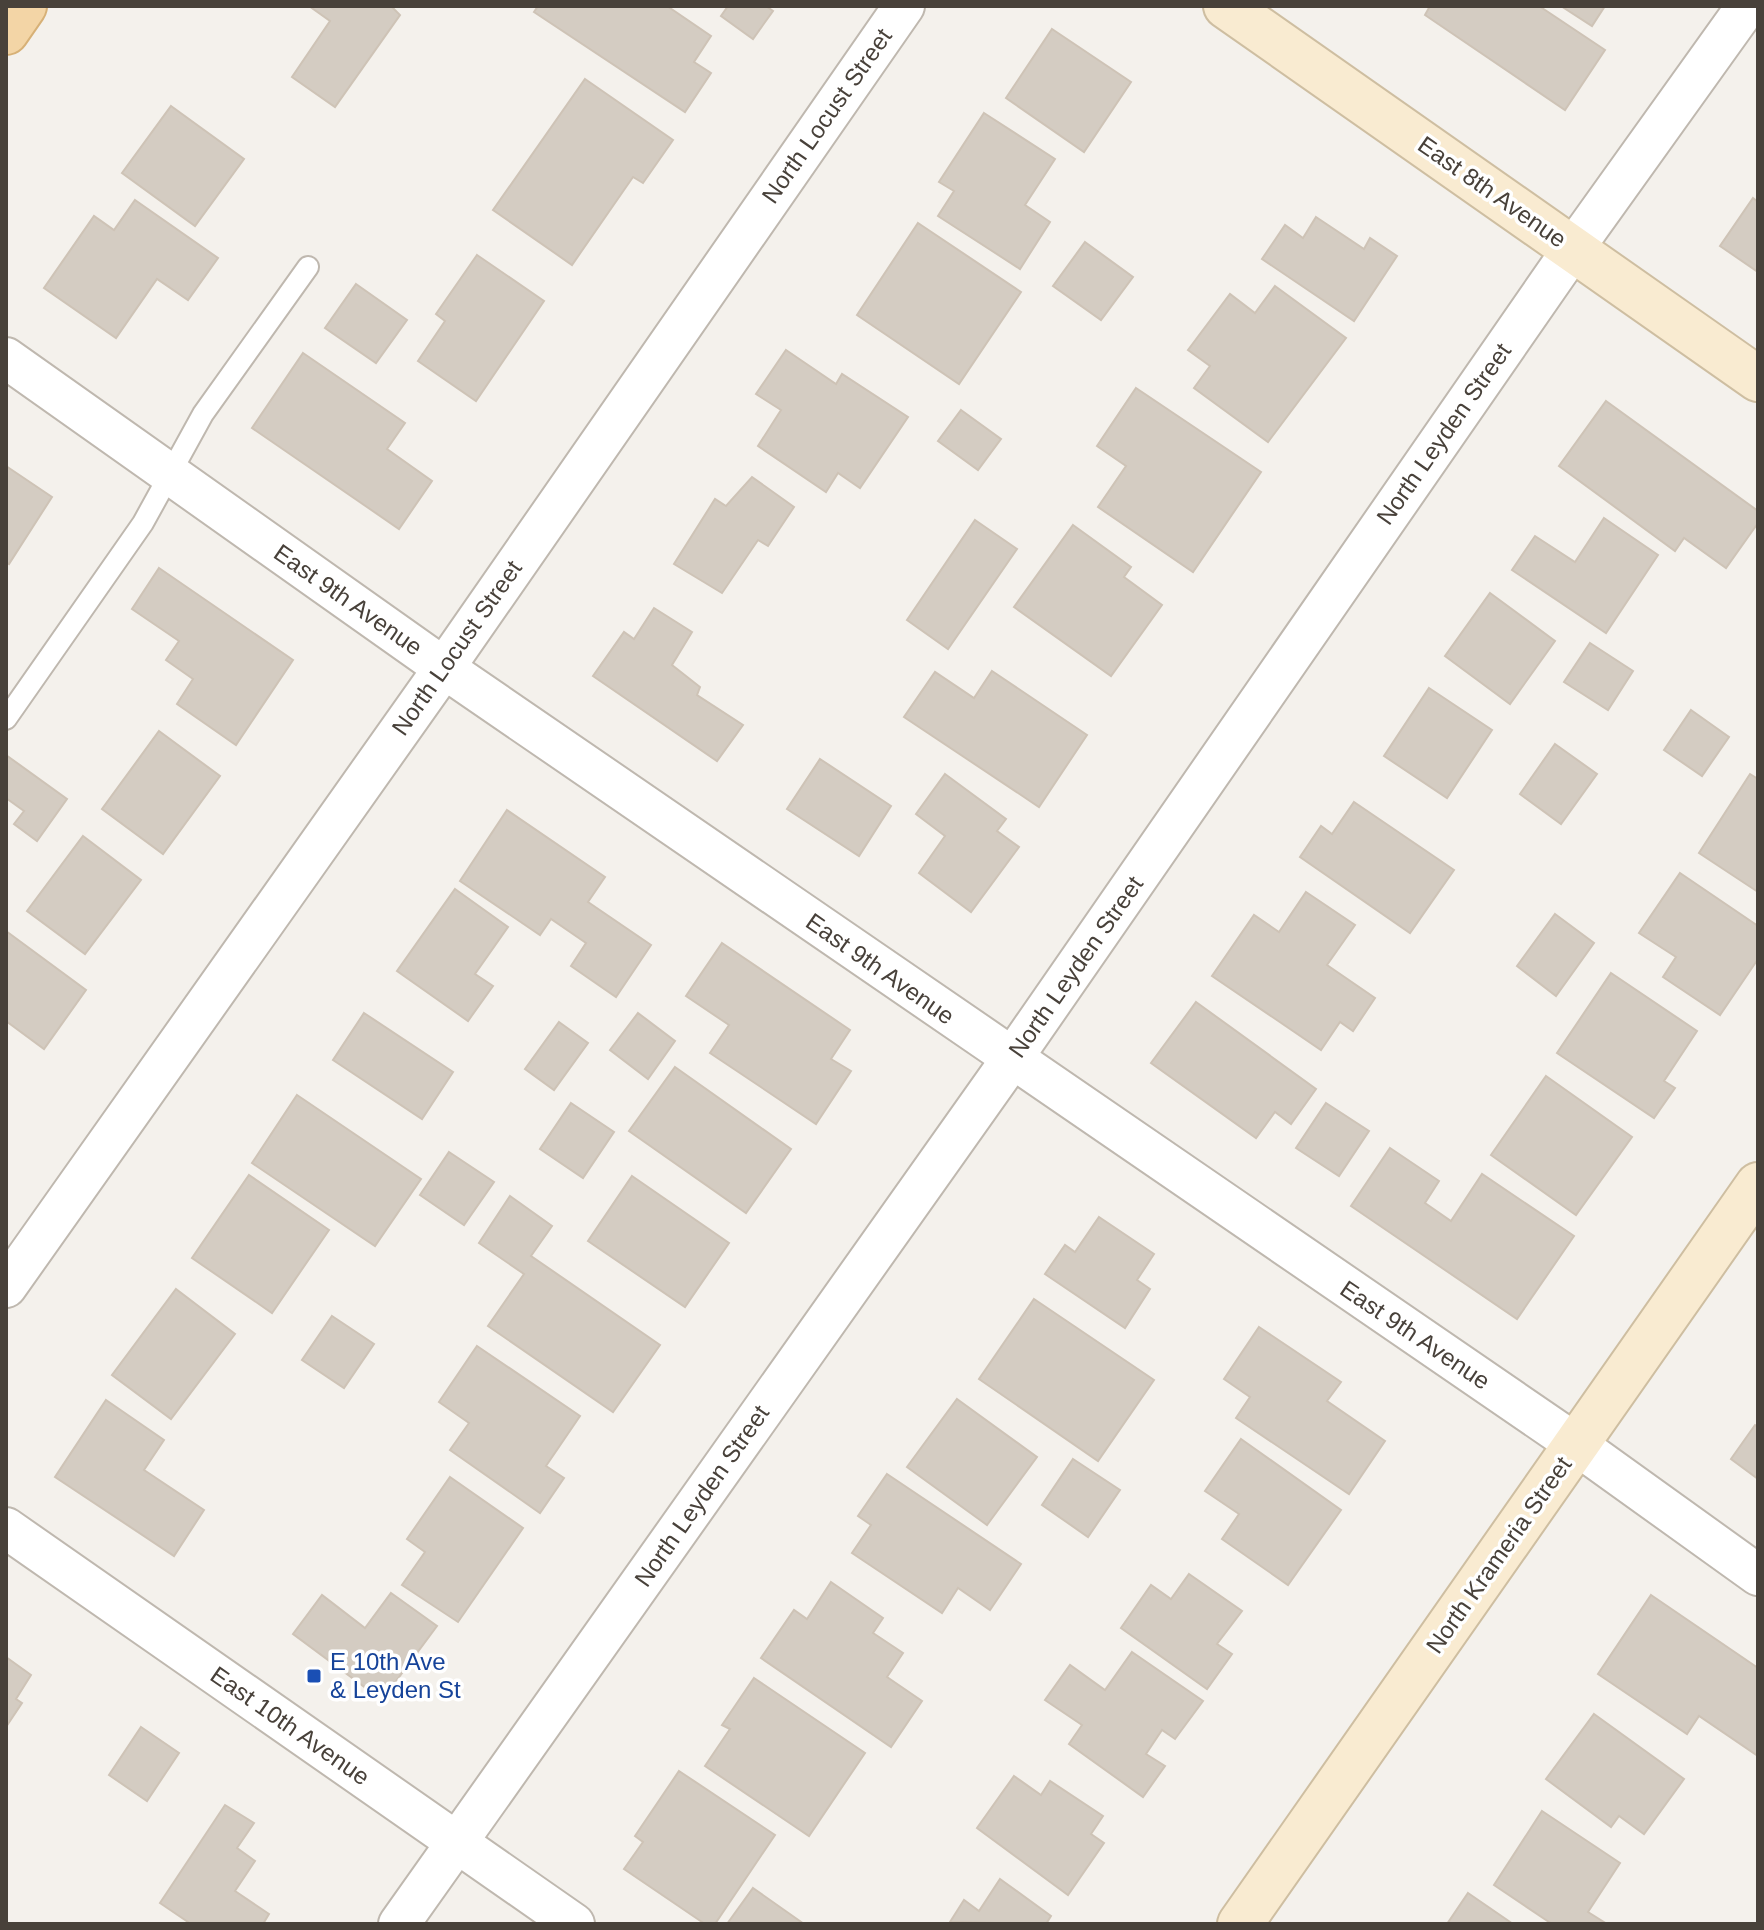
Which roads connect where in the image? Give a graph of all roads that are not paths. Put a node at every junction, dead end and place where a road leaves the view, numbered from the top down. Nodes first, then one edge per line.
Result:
1 (24, 6) edge
2 (904, 6) edge
3 (1226, 6) edge
4 (1747, 6) edge
5 (6, 32) edge
6 (1573, 249) junction
7 (308, 267) dead end
8 (6, 358) edge
9 (1758, 379) edge
10 (171, 475) junction
11 (444, 668) junction
12 (6, 719) edge
13 (1011, 1060) junction
14 (1758, 1185) edge
15 (6, 1287) edge
16 (1577, 1445) junction
17 (6, 1528) edge
18 (1758, 1575) edge
19 (456, 1842) junction
20 (399, 1924) edge
21 (574, 1924) edge
22 (1240, 1924) edge

1 - 5 main road
2 - 11 street, North Locust Street
3 - 6 street, East 8th Avenue
4 - 6 street, North Leyden Street
6 - 9 street, East 8th Avenue
6 - 13 street, North Leyden Street
7 - 10 lane
8 - 10 street, East 9th Avenue
10 - 11 street, East 9th Avenue
10 - 12 lane
11 - 13 street, East 9th Avenue
11 - 15 street, North Locust Street
13 - 16 street, East 9th Avenue
13 - 19 street, North Leyden Street
14 - 16 street, North Krameria Street
16 - 18 street, East 9th Avenue
16 - 22 street, North Krameria Street
17 - 19 street, East 10th Avenue
19 - 20 street, North Leyden Street
19 - 21 street, East 10th Avenue

